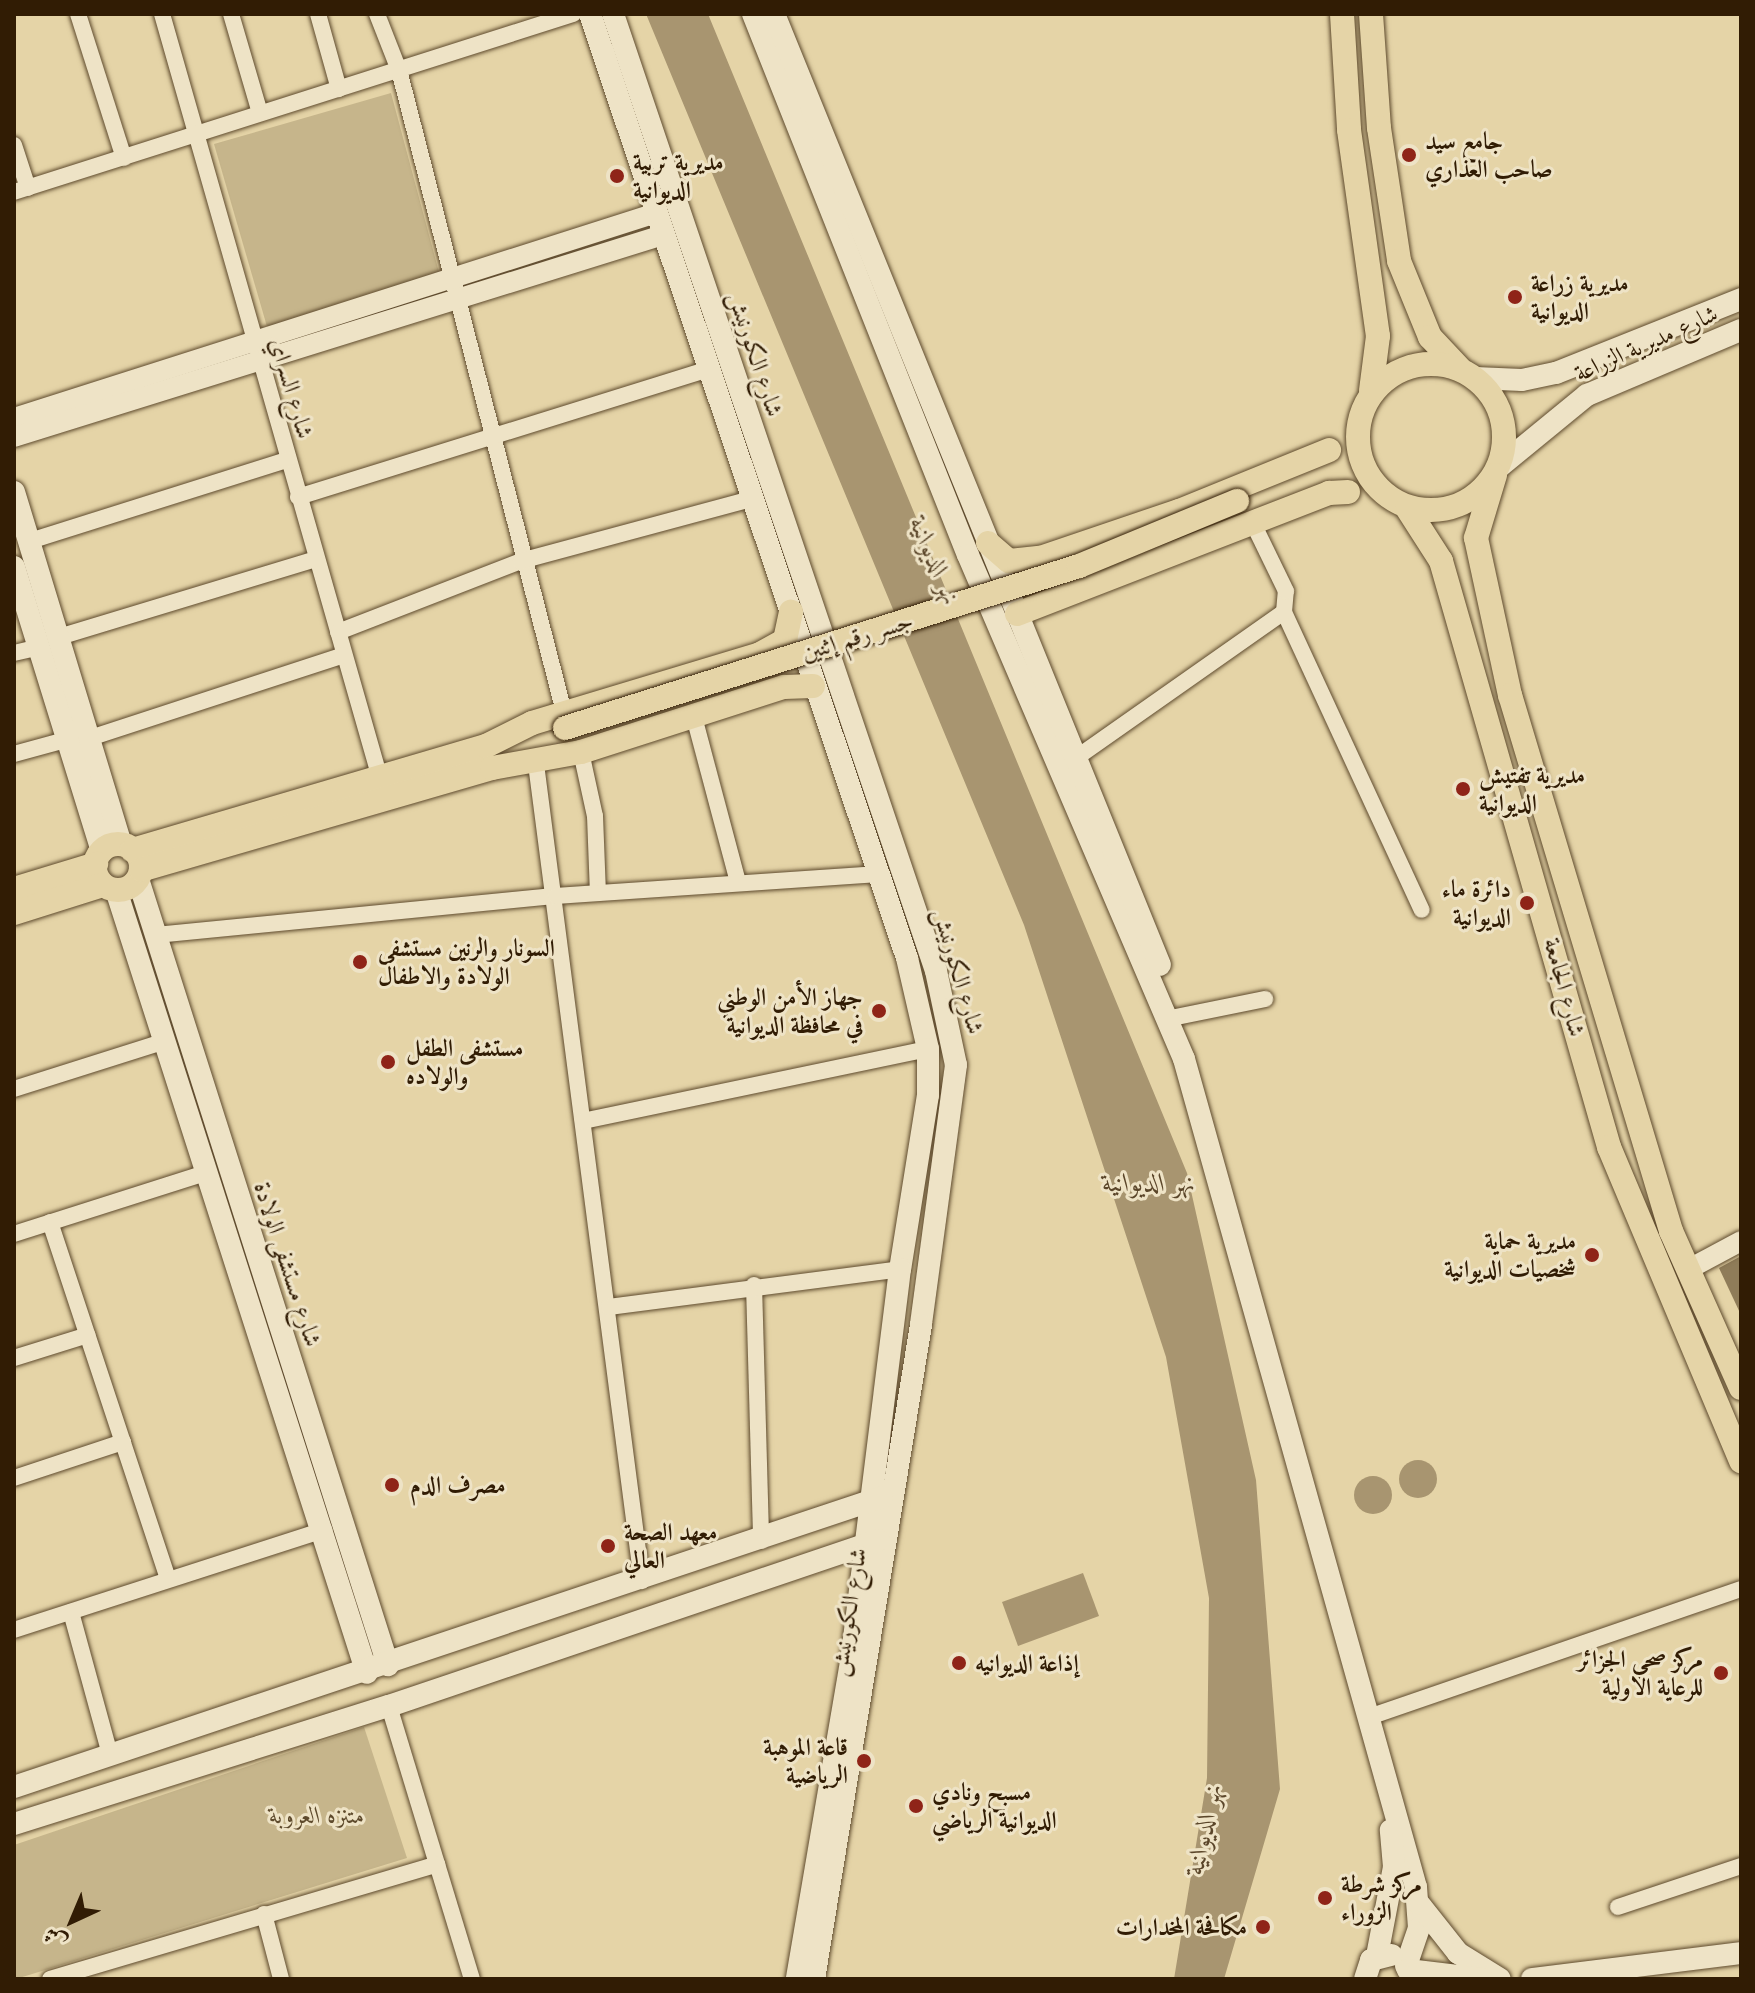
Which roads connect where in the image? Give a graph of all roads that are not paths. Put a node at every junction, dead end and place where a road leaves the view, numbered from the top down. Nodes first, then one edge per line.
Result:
1 (78, 14) edge
2 (162, 14) edge
3 (231, 14) edge
4 (318, 14) edge
5 (377, 14) edge
6 (573, 14) edge
7 (753, 14) edge
8 (774, 14) edge
9 (1342, 14) edge
10 (1371, 14) edge
11 (604, 23) edge
12 (399, 70) junction
13 (339, 89) junction
14 (260, 113) junction
15 (197, 136) junction
16 (14, 145) edge
17 (124, 158) junction
18 (21, 190) edge
19 (656, 213) junction
20 (663, 235) junction
21 (452, 275) junction
22 (704, 279) junction
23 (680, 284) junction
24 (1741, 299) edge
25 (459, 300) junction
26 (1741, 330) edge
27 (256, 350) junction
28 (708, 369) junction
29 (1468, 373) junction
30 (1371, 391) junction
31 (1361, 417) junction
32 (14, 418) edge
33 (491, 432) junction
34 (14, 437) edge
35 (1329, 450) junction
36 (287, 460) junction
37 (1497, 471) junction
38 (14, 492) edge
39 (298, 497) junction
40 (751, 499) junction
41 (1403, 506) junction
42 (1244, 514) junction
43 (30, 541) junction
44 (978, 549) junction
45 (316, 559) junction
46 (521, 561) junction
47 (14, 567) edge
48 (791, 612) junction
49 (1284, 612) junction
50 (1007, 617) junction
51 (338, 632) junction
52 (49, 642) junction
53 (14, 653) edge
54 (344, 655) junction
55 (813, 686) junction
56 (693, 713) junction
57 (572, 733) junction
58 (80, 738) junction
59 (14, 754) edge
60 (489, 757) junction
61 (1076, 758) junction
62 (536, 764) junction
63 (379, 775) junction
64 (119, 867) junction
65 (878, 874) junction
66 (738, 882) junction
67 (14, 889) edge
68 (598, 893) junction
69 (556, 896) junction
70 (1422, 910) dead end
71 (14, 913) edge
72 (156, 935) junction
73 (940, 985) junction
74 (915, 987) junction
75 (1265, 999) dead end
76 (1176, 1017) junction
77 (165, 1041) junction
78 (928, 1049) junction
79 (1184, 1059) junction
80 (930, 1076) junction
81 (956, 1081) junction
82 (14, 1089) edge
83 (583, 1121) junction
84 (208, 1172) junction
85 (1660, 1196) junction
86 (1629, 1204) junction
87 (50, 1222) junction
88 (14, 1234) edge
89 (1741, 1241) edge
90 (900, 1269) junction
91 (1687, 1270) junction
92 (754, 1285) junction
93 (262, 1302) junction
94 (609, 1307) junction
95 (893, 1323) junction
96 (921, 1325) junction
97 (1712, 1325) junction
98 (1683, 1334) junction
99 (88, 1335) junction
100 (14, 1358) edge
101 (1741, 1388) edge
102 (123, 1442) junction
103 (1741, 1461) edge
104 (14, 1478) edge
105 (884, 1497) junction
106 (324, 1530) junction
107 (877, 1540) junction
108 (761, 1541) junction
109 (168, 1579) junction
110 (642, 1581) junction
111 (1741, 1589) edge
112 (585, 1600) junction
113 (71, 1612) junction
114 (14, 1630) edge
115 (599, 1635) junction
116 (378, 1669) junction
117 (389, 1706) junction
118 (1369, 1717) junction
119 (192, 1729) junction
120 (154, 1742) junction
121 (110, 1755) junction
122 (203, 1761) junction
123 (1386, 1773) junction
124 (159, 1775) junction
125 (14, 1787) edge
126 (14, 1824) edge
127 (437, 1864) junction
128 (1741, 1866) edge
129 (1419, 1902) junction
130 (1618, 1907) dead end
131 (264, 1914) junction
132 (1741, 1953) edge
133 (1741, 1960) edge
134 (1367, 1972) edge
135 (1408, 1972) edge
136 (50, 1979) edge
137 (281, 1979) edge
138 (472, 1979) edge
139 (797, 1979) edge
140 (814, 1979) edge
141 (1482, 1979) edge
142 (1500, 1979) edge
143 (1532, 1979) edge
144 (1604, 1979) edge

1 - 17 street
2 - 15 street, شارع السراي
3 - 14 street
4 - 13 street
5 - 12 street
6 - 12 street
7 - 44 main road
8 - 44 main road
9 - 30 main road
10 - 29 main road
11 - 19 main road, شارع الكورنيش
11 - 22 main road, شارع الكورنيش
12 - 13 street
12 - 21 street
13 - 14 street
14 - 15 street
15 - 17 street
15 - 27 street, شارع السراي
16 - 18 street
17 - 18 street
19 - 20 main road, شارع الكورنيش
19 - 21 street
20 - 23 main road, شارع الكورنيش
20 - 25 street
21 - 25 street
21 - 27 street
22 - 23 main road
22 - 73 main road, شارع الكورنيش
23 - 28 main road, شارع الكورنيش
24 - 29 main road, شارع مديرية الزراعة
25 - 27 street
25 - 33 street
26 - 37 main road, شارع مديرية الزراعة
27 - 32 street
27 - 34 street
27 - 36 street, شارع السراي
28 - 33 street
28 - 40 main road, شارع الكورنيش
29 - 30 main road
29 - 37 main road
30 - 31 main road
31 - 35 main road
31 - 41 main road
33 - 39 street
33 - 46 street
35 - 42 main road
35 - 44 main road
36 - 39 street, شارع السراي
36 - 43 street
37 - 41 main road
37 - 85 main road, شارع الجامعة
38 - 43 main road
39 - 45 street, شارع السراي
40 - 46 street
40 - 48 main road, شارع الكورنيش
41 - 42 main road
41 - 86 main road, شارع الجامعة
42 - 49 street
42 - 50 main road
42 - 57 main road, جسر رقم إثنين
43 - 52 main road
44 - 50 main road
45 - 51 street, شارع السراي
45 - 52 street
46 - 51 street
46 - 57 street
47 - 52 main road
48 - 55 main road, شارع الكورنيش
48 - 57 main road
49 - 61 street
49 - 70 street
50 - 61 main road
50 - 79 main road
51 - 54 street, شارع السراي
52 - 53 street
52 - 58 main road
54 - 58 street
54 - 63 street, شارع السراي
55 - 56 main road
55 - 65 main road, شارع الكورنيش
56 - 57 main road
56 - 66 street
57 - 60 main road
57 - 62 main road
57 - 68 street
58 - 59 street
58 - 64 main road
60 - 62 main road
60 - 63 main road
60 - 64 main road
61 - 76 main road
62 - 69 street
63 - 64 main road
64 - 67 main road
64 - 71 main road
64 - 72 main road, شارع مستشفى الولادة
64 - 77 main road, شارع مستشفى الولادة
65 - 66 street
65 - 74 main road, شارع الكورنيش
66 - 68 street
68 - 69 street
69 - 72 street
69 - 83 street
72 - 93 main road, شارع مستشفى الولادة
73 - 74 main road
73 - 81 main road, شارع الكورنيش
74 - 78 main road, شارع الكورنيش
75 - 76 street
76 - 79 main road
77 - 82 street
77 - 84 main road, شارع مستشفى الولادة
78 - 80 main road, شارع الكورنيش
78 - 83 street
79 - 118 main road
80 - 81 main road
80 - 90 main road, شارع الكورنيش
81 - 96 main road, شارع الكورنيش
83 - 94 street
84 - 87 street
84 - 93 main road, شارع مستشفى الولادة
85 - 86 main road
85 - 91 main road, شارع الجامعة
86 - 98 main road, شارع الجامعة
87 - 88 street
87 - 99 street
89 - 91 street
90 - 92 street
90 - 95 main road, شارع الكورنيش
91 - 97 main road, شارع الجامعة
92 - 94 street
92 - 108 street
93 - 106 main road, شارع مستشفى الولادة
93 - 116 main road, شارع مستشفى الولادة
94 - 110 street
95 - 96 main road
95 - 105 main road, شارع الكورنيش
96 - 105 main road, شارع الكورنيش
97 - 98 main road
97 - 101 main road, شارع الجامعة
98 - 103 main road, شارع الجامعة
99 - 100 street
99 - 102 street
102 - 104 street
102 - 109 street
105 - 107 main road, شارع الكورنيش
105 - 108 main road
106 - 109 street
106 - 116 main road, شارع مستشفى الولادة
107 - 115 main road
107 - 139 main road, شارع الكورنيش
107 - 140 main road, شارع الكورنيش
108 - 110 main road
109 - 113 street
110 - 112 main road
111 - 118 street
112 - 115 main road
112 - 116 main road
113 - 114 street
113 - 121 street
115 - 117 main road
116 - 119 main road
117 - 122 main road
117 - 127 street
118 - 123 main road
119 - 120 main road
119 - 122 main road
120 - 121 main road
120 - 124 main road
121 - 125 main road
122 - 124 main road
123 - 129 main road
123 - 134 main road
124 - 126 main road
127 - 131 street
127 - 138 street
128 - 130 street
129 - 135 main road
129 - 142 main road
131 - 136 street
131 - 137 street
132 - 143 main road
133 - 144 main road
134 - 135 main road
135 - 141 main road

